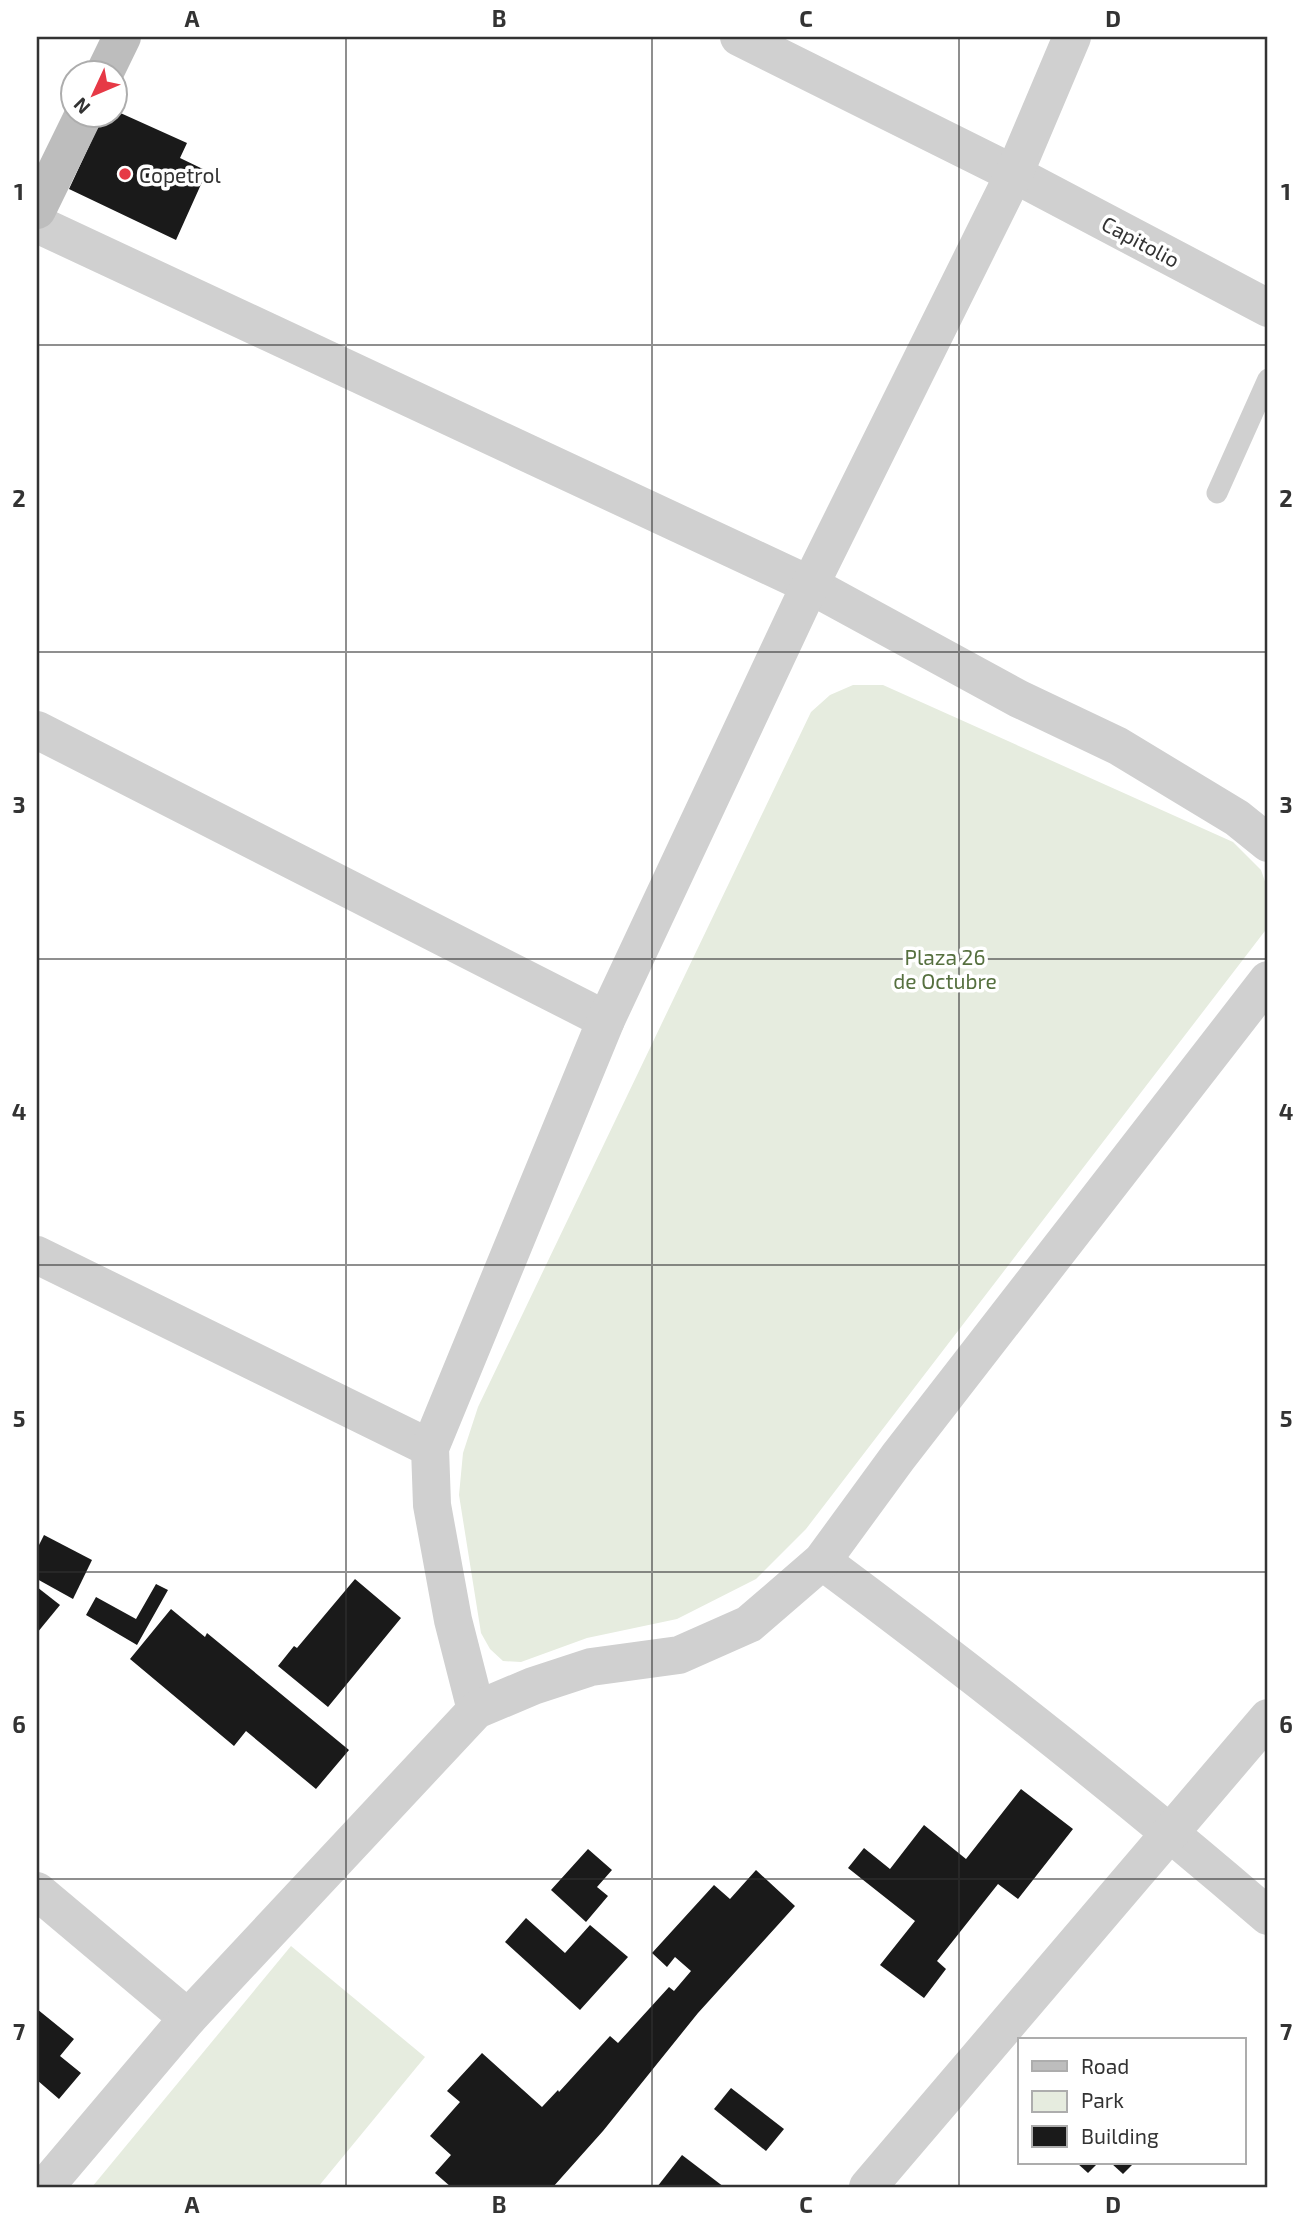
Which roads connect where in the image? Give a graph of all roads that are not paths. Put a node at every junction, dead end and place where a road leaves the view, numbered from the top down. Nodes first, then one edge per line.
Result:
1 (122, 37) edge
2 (739, 37) edge
3 (1072, 37) edge
4 (111, 60) edge
5 (76, 130) edge
6 (1014, 174) junction
7 (37, 210) edge
8 (37, 224) edge
9 (1268, 308) edge
10 (1268, 379) edge
11 (1217, 493) dead end
12 (810, 585) junction
13 (37, 730) edge
14 (1268, 843) edge
15 (1268, 980) edge
16 (606, 1020) junction
17 (37, 1255) edge
18 (430, 1448) junction
19 (822, 1561) junction
20 (475, 1710) junction
21 (1268, 1718) edge
22 (1170, 1832) junction
23 (37, 1891) edge
24 (1268, 1916) edge
25 (188, 2018) junction
26 (45, 2187) edge
27 (868, 2187) edge

1 - 4 main road
2 - 6 street, Capitolio
3 - 6 street
5 - 7 main road
6 - 9 street, Capitolio
6 - 12 street
8 - 12 street
10 - 11 lane
12 - 14 street
12 - 16 street
13 - 16 street
15 - 19 street
16 - 18 street
17 - 18 street
18 - 20 street
19 - 20 street
19 - 22 street
20 - 25 street
21 - 22 street
22 - 24 street
22 - 27 street
23 - 25 street
25 - 26 street

